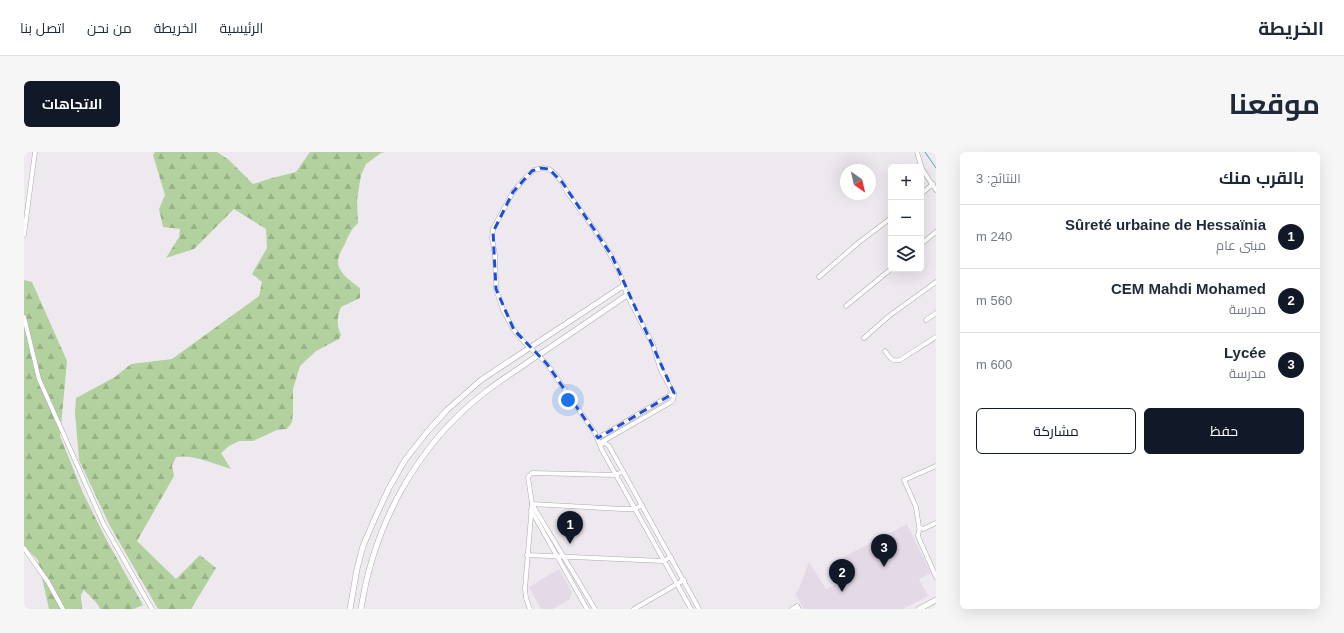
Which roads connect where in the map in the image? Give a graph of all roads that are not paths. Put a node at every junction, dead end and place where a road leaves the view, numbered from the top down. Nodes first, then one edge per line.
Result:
1 (35, 152) edge
2 (917, 152) edge
3 (932, 184) junction
4 (936, 190) edge
5 (924, 191) edge
6 (888, 220) edge
7 (936, 232) edge
8 (24, 235) edge
9 (924, 242) edge
10 (888, 271) edge
11 (819, 277) dead end
12 (936, 282) edge
13 (623, 286) junction
14 (627, 295) junction
15 (846, 306) dead end
16 (936, 313) edge
17 (24, 317) edge
18 (926, 320) dead end
19 (936, 336) edge
20 (864, 338) dead end
21 (530, 348) junction
22 (885, 351) dead end
23 (539, 355) junction
24 (674, 394) junction
25 (632, 418) junction
26 (634, 423) junction
27 (598, 438) junction
28 (600, 443) junction
29 (936, 466) edge
30 (623, 471) junction
31 (616, 475) junction
32 (642, 505) junction
33 (532, 508) junction
34 (635, 509) junction
35 (936, 523) edge
36 (919, 530) dead end
37 (24, 548) edge
38 (527, 555) junction
39 (557, 557) junction
40 (564, 557) junction
41 (671, 557) junction
42 (663, 561) junction
43 (936, 577) edge
44 (684, 580) junction
45 (677, 584) junction
46 (936, 600) edge
47 (643, 603) junction
48 (930, 606) edge
49 (63, 609) edge
50 (152, 609) edge
51 (350, 609) edge
52 (361, 609) edge
53 (530, 609) edge
54 (587, 609) edge
55 (595, 609) edge
56 (634, 609) edge
57 (647, 609) edge
58 (691, 609) edge
59 (699, 609) edge
60 (792, 609) edge
61 (799, 609) edge
62 (919, 609) edge

1 - 8 street
2 - 3 street
3 - 4 street
3 - 5 street
6 - 11 street
7 - 9 street
10 - 15 street
12 - 20 street
13 - 14 street
13 - 21 street
13 - 21 street
14 - 23 street
14 - 24 street
16 - 18 street
17 - 50 street
19 - 22 street
21 - 23 street
21 - 51 street
23 - 27 street
23 - 52 street
24 - 25 street
24 - 26 street
25 - 26 street
25 - 27 street
26 - 28 street
27 - 28 street
28 - 30 street
28 - 31 street
29 - 35 street
30 - 31 street
30 - 32 street
31 - 33 street
31 - 34 street
32 - 34 street
32 - 41 street
33 - 34 street
33 - 38 street
33 - 39 street
33 - 40 street
34 - 42 street
36 - 43 street
37 - 49 street
38 - 39 street
38 - 53 street
39 - 40 street
39 - 54 street
40 - 42 street
40 - 55 street
41 - 42 street
41 - 44 street
42 - 45 street
44 - 45 street
44 - 59 street
45 - 47 street
45 - 58 street
46 - 48 street
47 - 56 street
47 - 57 street
48 - 62 street
60 - 61 street

